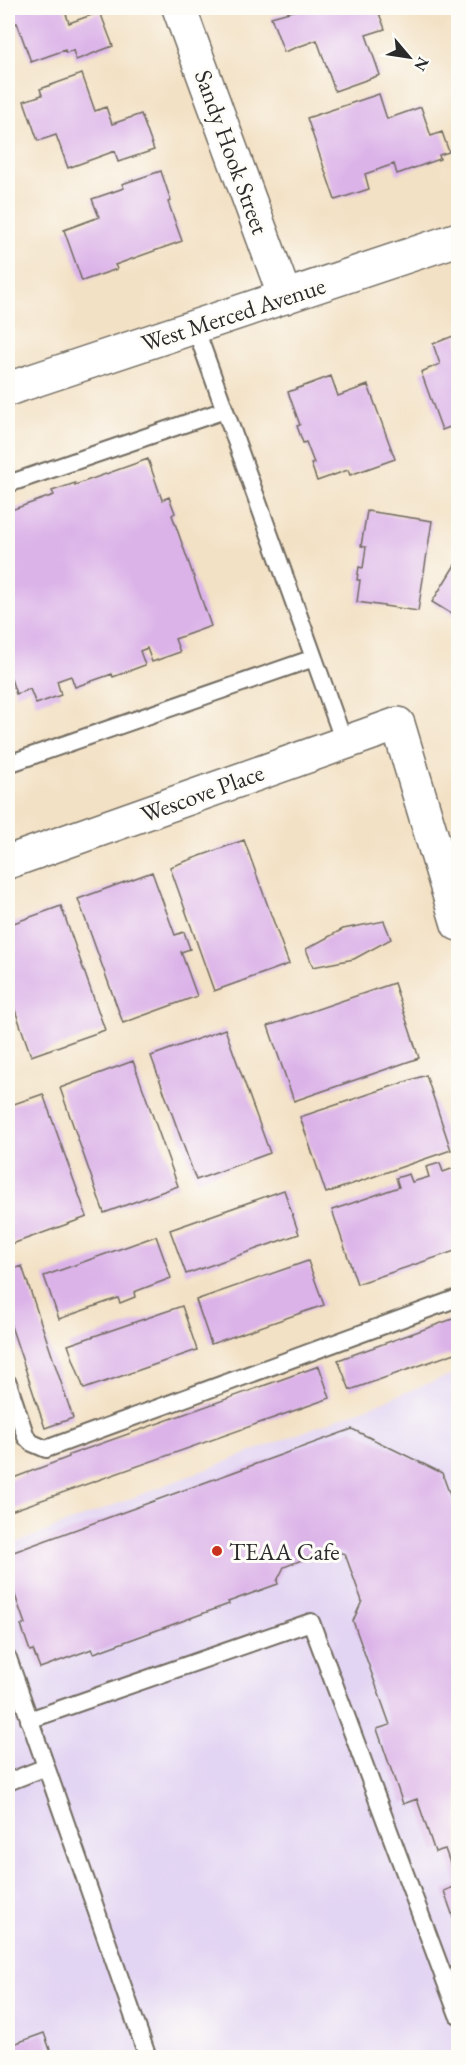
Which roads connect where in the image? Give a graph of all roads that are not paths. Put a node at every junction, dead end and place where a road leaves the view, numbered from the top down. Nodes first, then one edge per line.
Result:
1 (179, 8) edge
2 (459, 239) edge
3 (285, 297) junction
4 (195, 327) junction
5 (8, 389) edge
6 (225, 410) junction
7 (8, 484) edge
8 (314, 658) junction
9 (344, 742) junction
10 (8, 764) edge
11 (8, 862) edge
12 (459, 924) edge
13 (459, 1298) edge
14 (8, 1383) edge
15 (8, 1658) edge
16 (29, 1720) junction
17 (46, 1767) junction
18 (8, 1782) edge
19 (459, 2015) edge
20 (148, 2058) edge

1 - 3 street, Sandy Hook Street
2 - 3 street, West Merced Avenue
3 - 4 street, West Merced Avenue
4 - 5 street, West Merced Avenue
4 - 6 lane
6 - 7 lane
6 - 8 lane
8 - 9 lane
8 - 10 lane
9 - 11 street, Wescove Place
9 - 12 street, Wescove Place
13 - 14 lane
15 - 16 lane
16 - 17 lane
16 - 19 lane
17 - 18 lane
17 - 20 lane

